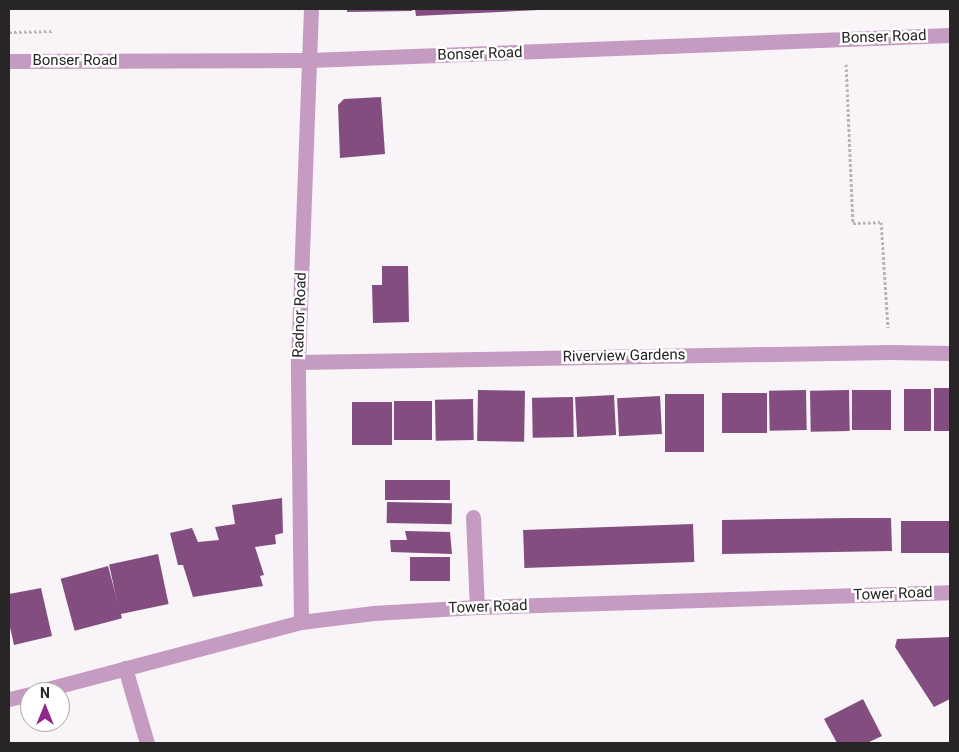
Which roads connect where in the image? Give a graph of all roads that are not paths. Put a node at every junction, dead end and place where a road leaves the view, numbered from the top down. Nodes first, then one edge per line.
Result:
1 (311, 9) edge
2 (950, 34) edge
3 (310, 60) junction
4 (9, 61) edge
5 (950, 353) edge
6 (298, 362) junction
7 (473, 517) dead end
8 (950, 592) edge
9 (477, 607) junction
10 (301, 622) junction
11 (125, 668) junction
12 (70, 683) edge
13 (147, 743) edge

1 - 3 street, Radnor Road
2 - 3 street, Bonser Road
3 - 4 street, Bonser Road
3 - 6 street, Radnor Road
5 - 6 street, Riverview Gardens
6 - 10 street, Radnor Road
7 - 9 street
8 - 9 street, Tower Road
9 - 10 street, Tower Road
10 - 11 street, Tower Road
11 - 12 street, Tower Road
11 - 13 street

